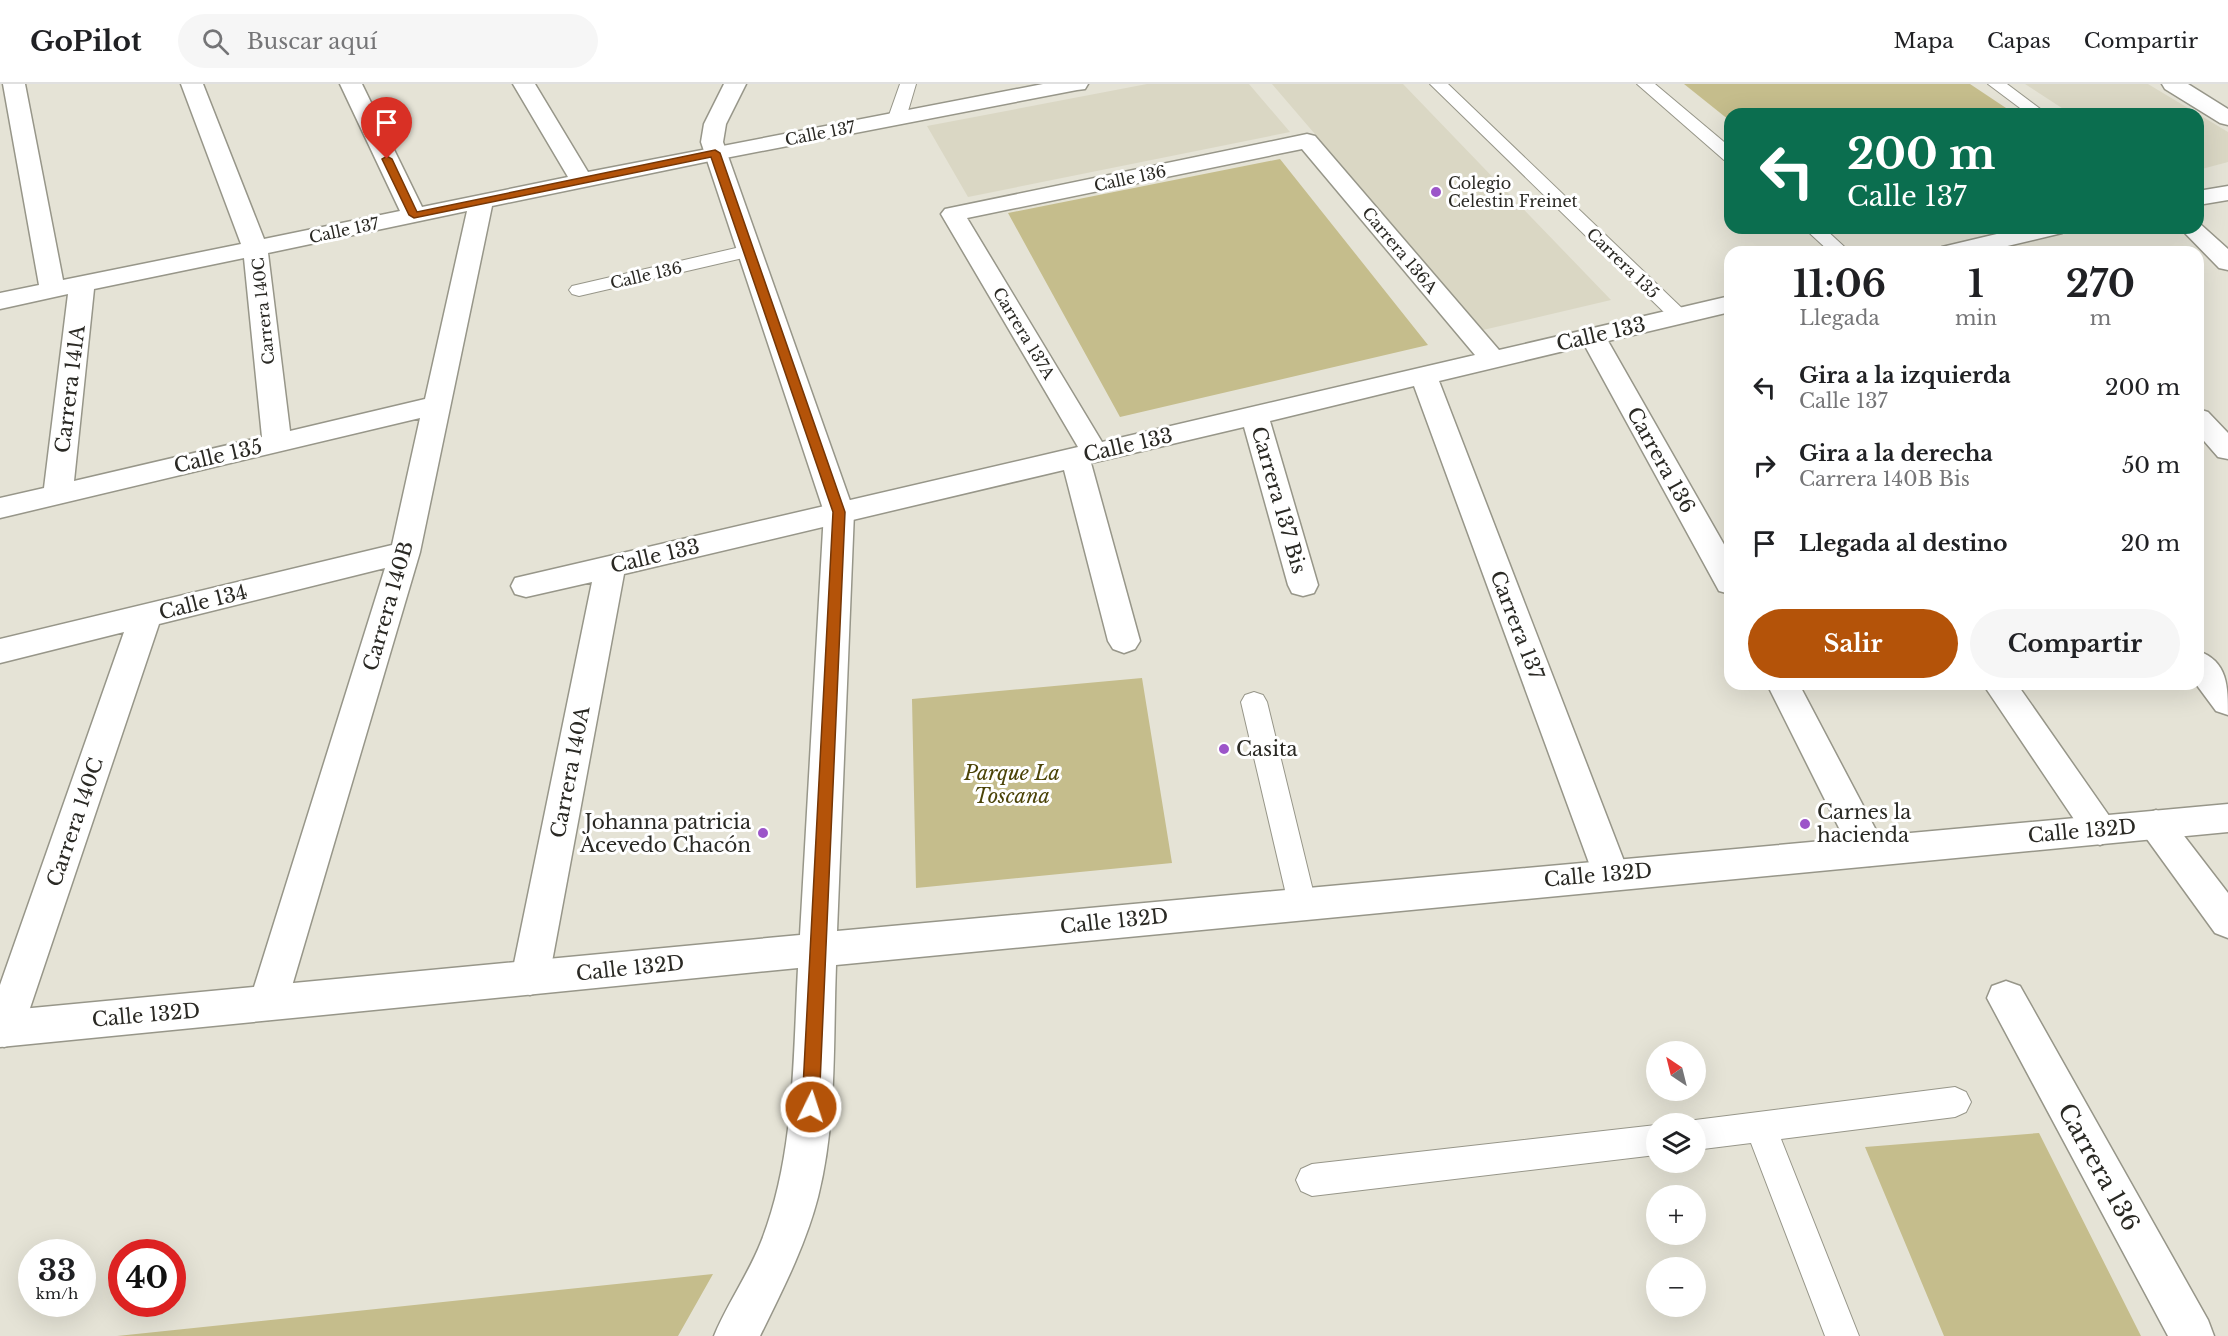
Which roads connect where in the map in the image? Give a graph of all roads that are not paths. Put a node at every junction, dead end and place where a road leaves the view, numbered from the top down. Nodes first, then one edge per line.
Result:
1 (14, 84) edge
2 (192, 84) edge
3 (351, 84) edge
4 (524, 84) edge
5 (735, 84) edge
6 (908, 84) edge
7 (1077, 84) edge
8 (1438, 84) edge
9 (1645, 84) edge
10 (1996, 84) edge
11 (2173, 84) edge
12 (2030, 108) edge
13 (897, 118) junction
14 (2228, 118) edge
15 (1307, 141) joint
16 (1724, 151) edge
17 (715, 153) junction
18 (582, 181) junction
19 (2228, 193) edge
20 (2204, 197) edge
21 (481, 202) junction
22 (953, 214) joint
23 (414, 215) junction
24 (1820, 234) edge
25 (2044, 234) edge
26 (2198, 234) edge
27 (2031, 243) edge
28 (1834, 246) edge
29 (2004, 246) edge
30 (255, 248) junction
31 (749, 251) junction
32 (2228, 263) edge
33 (82, 283) junction
34 (52, 289) junction
35 (579, 290) dead end
36 (0, 301) edge
37 (1724, 305) edge
38 (1679, 316) junction
39 (1592, 336) junction
40 (1492, 359) junction
41 (1424, 376) junction
42 (437, 405) junction
43 (1255, 415) junction
44 (2204, 424) edge
45 (277, 442) junction
46 (2228, 450) edge
47 (1085, 455) junction
48 (58, 494) junction
49 (0, 508) edge
50 (839, 512) junction
51 (405, 552) junction
52 (610, 566) junction
53 (1724, 572) edge
54 (1303, 585) dead end
55 (526, 586) dead end
56 (146, 615) junction
57 (1124, 641) dead end
58 (0, 651) edge
59 (2204, 671) edge
60 (1786, 690) edge
61 (2003, 690) edge
62 (1254, 702) dead end
63 (2228, 702) edge
64 (2228, 818) edge
65 (2156, 825) junction
66 (2100, 830) junction
67 (1869, 850) junction
68 (1611, 874) junction
69 (1302, 903) junction
70 (2228, 922) edge
71 (819, 950) junction
72 (530, 978) junction
73 (2006, 998) dead end
74 (268, 1004) junction
75 (2, 1029) edge
76 (1955, 1102) dead end
77 (1760, 1127) junction
78 (1706, 1134) edge
79 (1646, 1141) edge
80 (1312, 1180) dead end
81 (736, 1336) edge
82 (1842, 1336) edge
83 (2192, 1336) edge

1 - 34 street
2 - 30 street, Carrera 140C
3 - 23 street
4 - 18 street
5 - 17 street
6 - 13 lane
7 - 13 street, Calle 137
8 - 38 lane, Carrera 135
9 - 16 lane
10 - 12 lane
11 - 14 street
13 - 17 street, Calle 137
15 - 22 street, Calle 136
15 - 40 street, Carrera 136A
17 - 18 street, Calle 137
17 - 31 street
18 - 21 street, Calle 137
19 - 20 street
21 - 23 street, Calle 137
21 - 42 street, Carrera 140B
22 - 47 street, Carrera 137A
23 - 30 street, Calle 137
24 - 28 lane
25 - 27 street
26 - 32 street
27 - 29 street
30 - 33 street, Calle 137
30 - 45 street, Carrera 140C
31 - 35 lane, Calle 136
31 - 50 street
33 - 34 street, Calle 137
33 - 48 street, Carrera 141A
34 - 36 street, Calle 137
37 - 38 street, Calle 133
38 - 39 street, Calle 133
39 - 40 street, Calle 133
39 - 53 street, Carrera 136
40 - 41 street, Calle 133
41 - 43 street, Calle 133
41 - 68 street, Carrera 137
42 - 45 street, Calle 135
42 - 51 street, Carrera 140B
43 - 47 street, Calle 133
43 - 54 street, Carrera 137 Bis
44 - 46 street
45 - 48 street, Calle 135
47 - 50 street, Calle 133
47 - 57 street, Carrera 137A
48 - 49 street, Calle 135
50 - 52 street, Calle 133
50 - 71 street
51 - 56 street, Calle 134
51 - 74 street, Carrera 140B
52 - 55 street, Calle 133
52 - 72 street, Carrera 140A
56 - 58 street, Calle 134
56 - 75 street, Carrera 140C
59 - 63 street
60 - 67 street
61 - 66 street
62 - 69 lane
64 - 65 street, Calle 132D
65 - 66 street, Calle 132D
65 - 70 street
66 - 67 street, Calle 132D
67 - 68 street, Calle 132D
68 - 69 street, Calle 132D
69 - 71 street, Calle 132D
71 - 72 street, Calle 132D
71 - 81 street
72 - 74 street, Calle 132D
73 - 83 street, Carrera 136
74 - 75 street, Calle 132D
76 - 77 lane
77 - 78 lane
77 - 82 lane
79 - 80 lane

